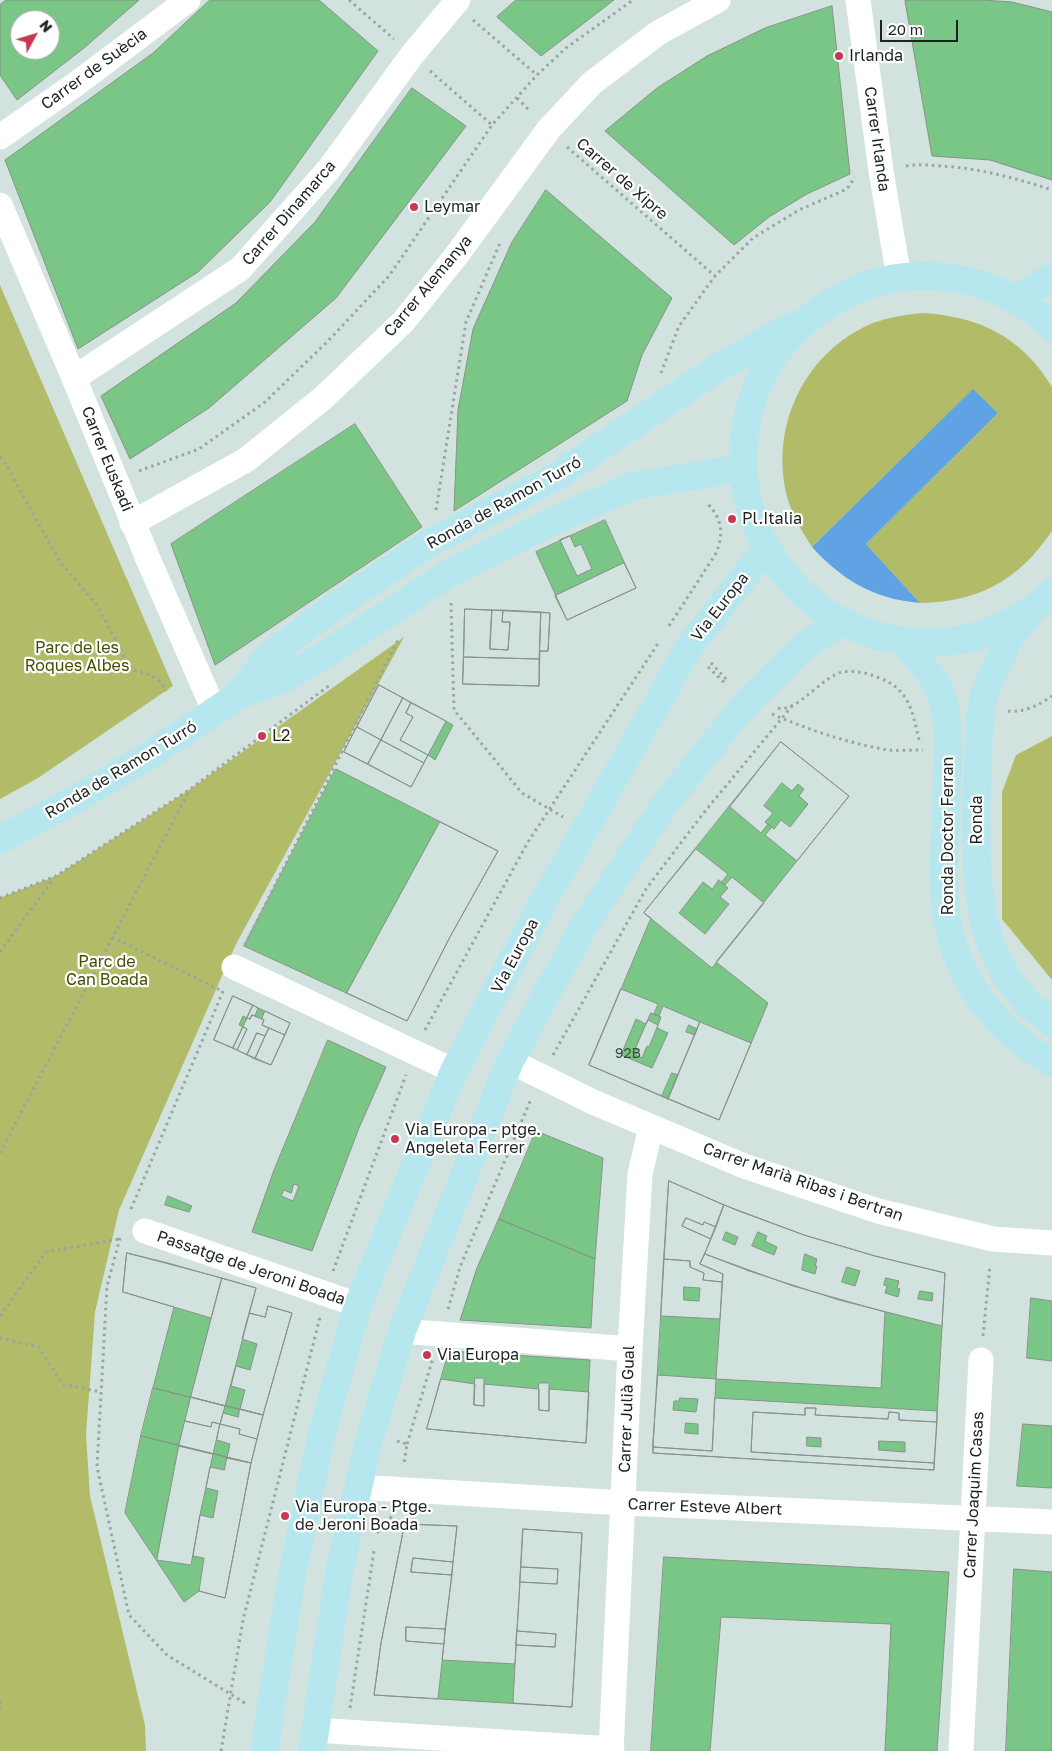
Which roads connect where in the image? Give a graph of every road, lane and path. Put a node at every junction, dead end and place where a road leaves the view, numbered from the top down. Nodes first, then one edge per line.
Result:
1 (188, 0) edge
2 (634, 0) edge
3 (718, 0) edge
4 (858, 0) edge
5 (456, 2) edge
6 (537, 75) junction
7 (516, 98) junction
8 (549, 129) junction
9 (0, 137) edge
10 (0, 205) edge
11 (502, 237) dead end
12 (715, 276) dead end
13 (1052, 276) edge
14 (899, 278) junction
15 (1015, 299) junction
16 (812, 316) junction
17 (1052, 327) edge
18 (74, 378) junction
19 (0, 457) edge
20 (743, 468) junction
21 (116, 480) junction
22 (132, 523) junction
23 (431, 542) junction
24 (766, 549) junction
25 (450, 573) junction
26 (1043, 600) edge
27 (673, 619) dead end
28 (842, 621) junction
29 (684, 637) junction
30 (394, 638) dead end
31 (903, 641) junction
32 (710, 663) dead end
33 (331, 685) dead end
34 (166, 691) dead end
35 (739, 692) junction
36 (239, 696) junction
37 (1052, 696) edge
38 (792, 706) junction
39 (776, 707) dead end
40 (1001, 710) dead end
41 (215, 712) junction
42 (938, 743) junction
43 (189, 790) junction
44 (585, 830) junction
45 (0, 840) edge
46 (56, 876) junction
47 (0, 898) edge
48 (112, 937) junction
49 (0, 952) edge
50 (234, 967) junction
51 (222, 991) junction
52 (1052, 1023) edge
53 (552, 1058) dead end
54 (510, 1061) junction
55 (1052, 1062) edge
56 (454, 1071) junction
57 (533, 1096) dead end
58 (651, 1128) junction
59 (0, 1153) edge
60 (132, 1226) junction
61 (119, 1239) junction
62 (993, 1239) junction
63 (1052, 1243) edge
64 (358, 1305) junction
65 (446, 1313) dead end
66 (0, 1316) edge
67 (402, 1331) junction
68 (0, 1338) edge
69 (630, 1349) junction
70 (435, 1351) dead end
71 (981, 1360) joint
72 (101, 1392) junction
73 (407, 1444) dead end
74 (357, 1487) junction
75 (624, 1503) junction
76 (973, 1518) junction
77 (1052, 1522) edge
78 (0, 1701) edge
79 (0, 1709) edge
80 (269, 1718) junction
81 (314, 1740) edge
82 (611, 1750) edge
83 (265, 1751) edge
84 (961, 1751) edge

1 - 9 street, Carrer de Suècia
2 - 6 path
3 - 8 street, Carrer Alemanya
4 - 14 street, Carrer Irlanda
5 - 6 path
5 - 18 street, Carrer Dinamarca
6 - 7 path
7 - 8 path, Carrer de Xipre
7 - 21 path
8 - 12 path, Carrer de Xipre
8 - 22 street, Carrer Alemanya
10 - 18 street, Carrer Euskadi
11 - 23 path
13 - 15 street
14 - 15 street
14 - 16 street
15 - 17 street
16 - 20 street
16 - 23 street, Ronda de Ramon Turró
18 - 21 street, Carrer Euskadi
19 - 34 path
20 - 24 street
20 - 25 street, Ronda de Ramon Turró
21 - 22 street, Carrer Euskadi
22 - 41 street, Carrer Euskadi
23 - 36 street, Ronda de Ramon Turró
24 - 28 street
24 - 29 street, Via Europa
25 - 36 street, Ronda de Ramon Turró
25 - 44 path
26 - 31 street
26 - 52 street, Ronda
27 - 29 path
28 - 31 street
28 - 35 street
29 - 35 path
29 - 44 street, Via Europa
30 - 50 path
31 - 42 street, Ronda Doctor Ferran
32 - 35 path
33 - 43 path
35 - 42 path
35 - 54 street
36 - 41 street, Ronda de Ramon Turró
37 - 40 path
38 - 39 path
38 - 42 path
38 - 53 path
41 - 45 street, Ronda de Ramon Turró
42 - 55 street, Ronda Doctor Ferran
43 - 46 path
43 - 48 path
44 - 56 street, Via Europa
46 - 47 path
46 - 49 path
48 - 51 path
48 - 59 path
50 - 51 path
50 - 56 street
51 - 60 path
54 - 58 street, Carrer Marià Ribas i Bertran
54 - 67 street
56 - 64 street, Via Europa
57 - 65 path
58 - 62 street, Carrer Marià Ribas i Bertran
58 - 69 street, Carrer Julià Gual
60 - 61 path
60 - 64 street, Passatge de Jeroni Boada
61 - 66 path
61 - 72 path
62 - 63 street, Carrer Marià Ribas i Bertran
62 - 71 path
64 - 80 street, Via Europa
67 - 69 street
67 - 74 street
68 - 72 path
69 - 75 street, Carrer Julià Gual
70 - 73 path
71 - 76 street, Carrer Joaquim Casas
72 - 80 path
74 - 75 street, Carrer Esteve Albert
74 - 81 street
75 - 76 street, Carrer Esteve Albert
75 - 82 street, Carrer Julià Gual
76 - 77 street, Carrer Esteve Albert
76 - 84 street, Carrer Joaquim Casas
78 - 79 path
80 - 83 street, Via Europa
81 - 82 street

